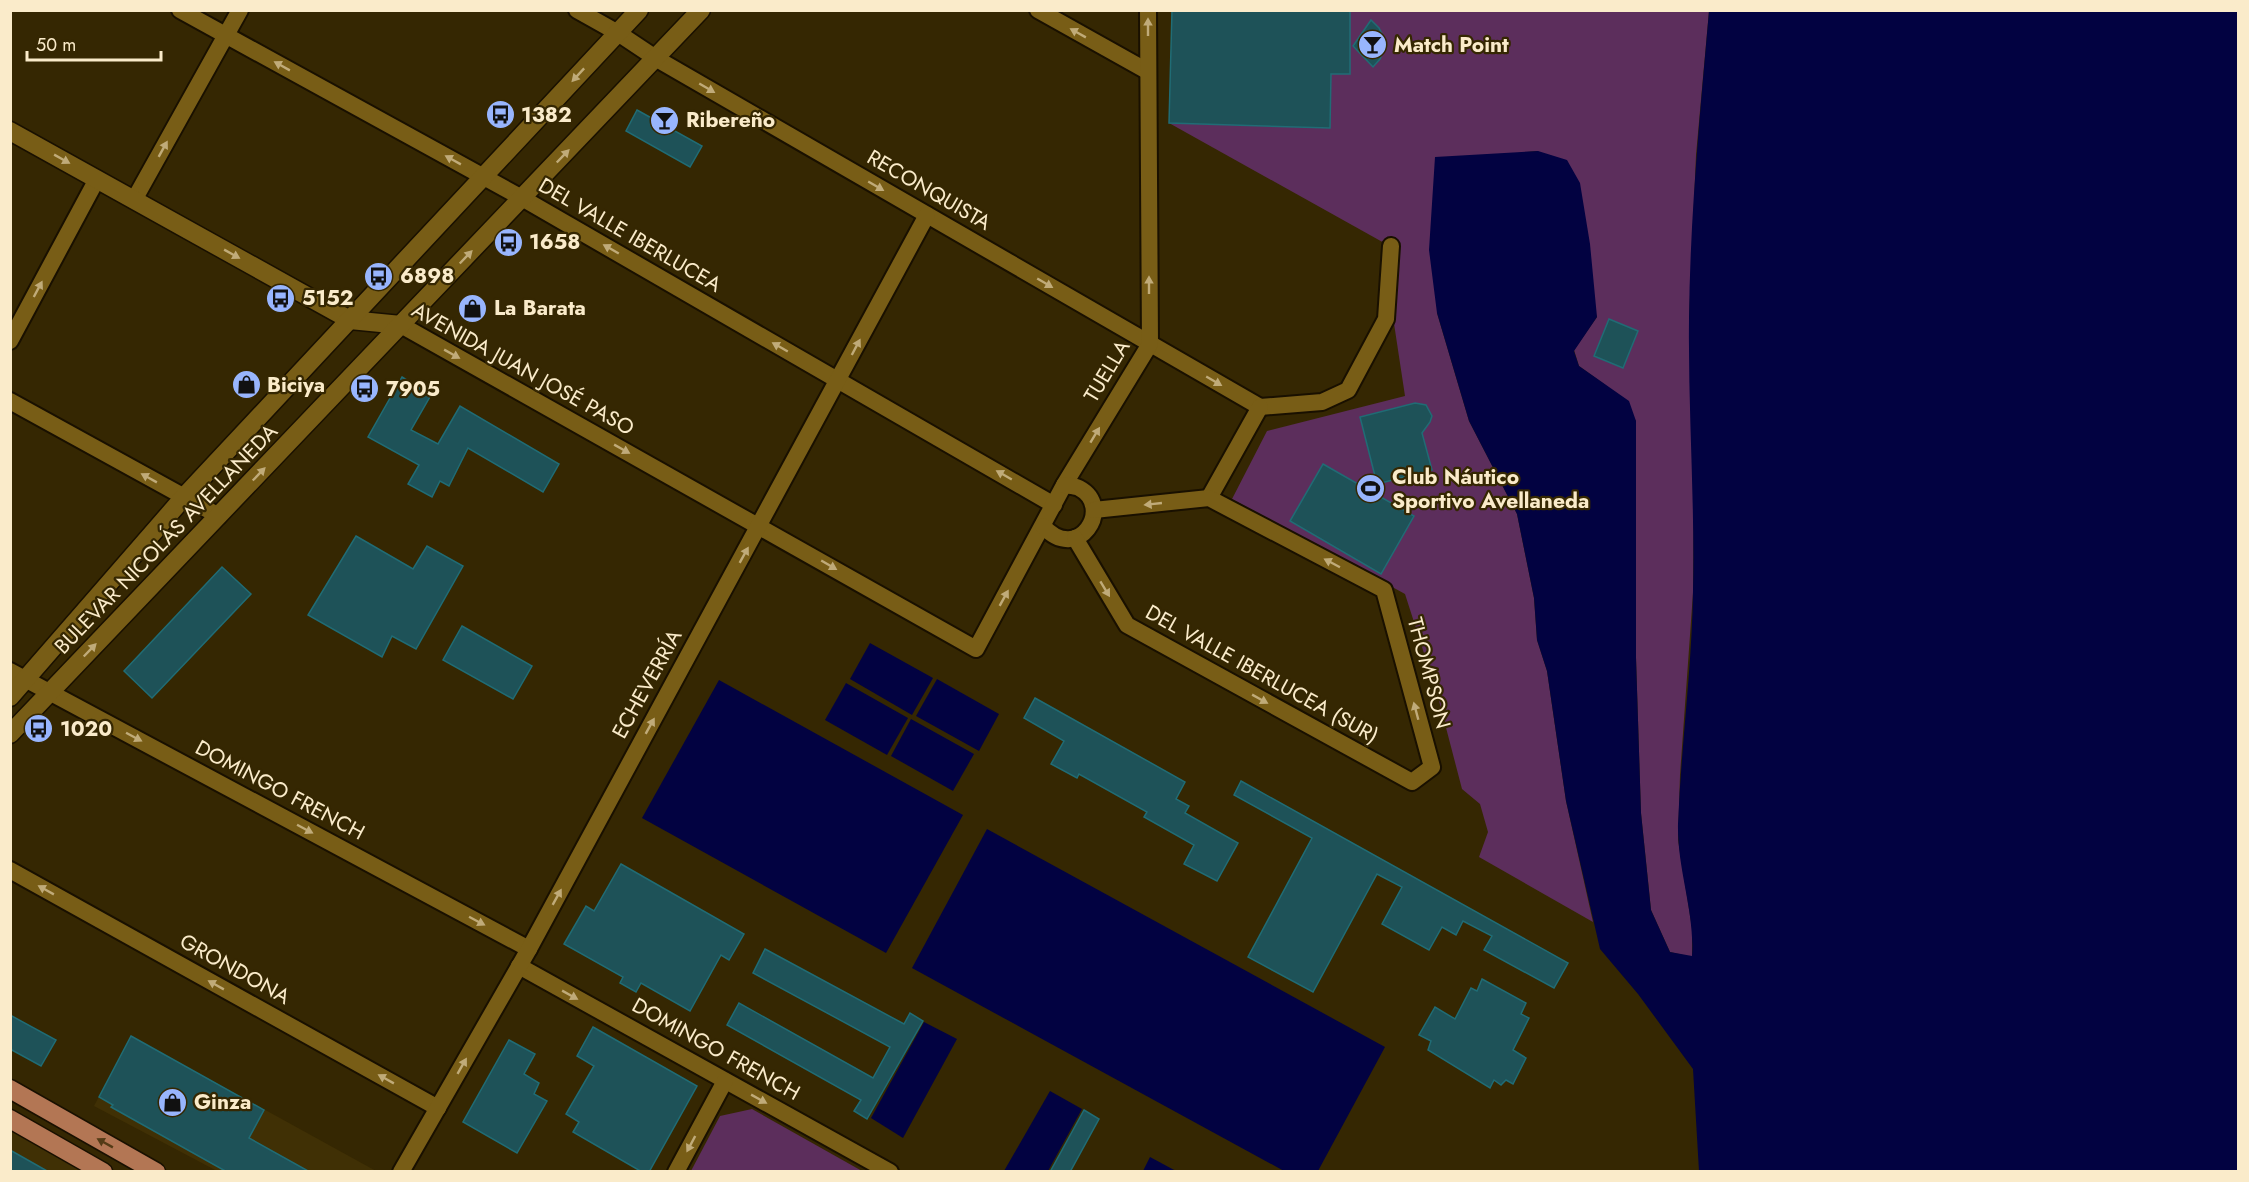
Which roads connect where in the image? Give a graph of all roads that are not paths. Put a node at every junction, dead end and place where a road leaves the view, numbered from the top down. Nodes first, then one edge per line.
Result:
1 (180, 10) edge
2 (240, 10) edge
3 (578, 10) edge
4 (639, 10) edge
5 (701, 10) edge
6 (1038, 10) edge
7 (1148, 10) edge
8 (618, 33) junction
9 (226, 36) junction
10 (657, 59) junction
11 (1148, 71) junction
12 (10, 131) edge
13 (482, 176) junction
14 (97, 179) junction
15 (522, 198) junction
16 (134, 200) junction
17 (927, 215) junction
18 (1391, 246) dead end
19 (350, 320) junction
20 (401, 325) junction
21 (10, 341) edge
22 (1150, 344) junction
23 (838, 380) junction
24 (10, 401) edge
25 (1260, 407) junction
26 (1065, 485) junction
27 (184, 497) junction
28 (1209, 498) junction
29 (1054, 505) junction
30 (1094, 510) junction
31 (219, 516) junction
32 (759, 526) junction
33 (1043, 526) junction
34 (1075, 538) junction
35 (976, 649) joint
36 (19, 675) edge
37 (50, 692) junction
38 (10, 697) edge
39 (10, 734) edge
40 (1432, 767) joint
41 (10, 870) edge
42 (529, 949) junction
43 (519, 966) junction
44 (725, 1080) junction
45 (10, 1089) edge
46 (438, 1108) junction
47 (10, 1119) edge
48 (103, 1172) edge
49 (156, 1172) edge
50 (401, 1172) edge
51 (676, 1172) edge
52 (890, 1172) edge

1 - 9 street, DEL VALLE IBERLUCEA
2 - 9 street
3 - 8 street, RECONQUISTA
4 - 8 main road, BULEVAR NICOLÁS AVELLANEDA
5 - 10 main road, BULEVAR NICOLÁS AVELLANEDA
11 -> 6 street
11 -> 7 street, TUELLA
8 - 10 street, RECONQUISTA
8 -> 13 main road, BULEVAR NICOLÁS AVELLANEDA
13 -> 9 street, DEL VALLE IBERLUCEA
16 -> 9 street
15 -> 10 main road, BULEVAR NICOLÁS AVELLANEDA
10 -> 17 street, RECONQUISTA
22 -> 11 street, TUELLA
12 -> 14 main road, AVENIDA JUAN JOSÉ PASO
13 - 15 street, DEL VALLE IBERLUCEA
13 - 19 main road, BULEVAR NICOLÁS AVELLANEDA
14 - 16 main road, AVENIDA JUAN JOSÉ PASO
21 -> 14 street
20 -> 15 main road, BULEVAR NICOLÁS AVELLANEDA
23 -> 15 street, DEL VALLE IBERLUCEA
16 -> 19 main road, AVENIDA JUAN JOSÉ PASO
17 -> 22 street, RECONQUISTA
23 -> 17 street, ECHEVERRÍA
18 - 25 street
19 - 20 main road, AVENIDA JUAN JOSÉ PASO
19 - 27 main road, BULEVAR NICOLÁS AVELLANEDA
31 -> 20 main road, BULEVAR NICOLÁS AVELLANEDA
20 -> 32 street, AVENIDA JUAN JOSÉ PASO
22 -> 25 street, RECONQUISTA
26 -> 22 street, TUELLA
29 -> 23 street, DEL VALLE IBERLUCEA
23 - 32 street, ECHEVERRÍA
27 -> 24 street
25 - 28 street
26 - 29 street, TUELLA
26 - 30 street
27 - 31 street
27 - 36 main road, BULEVAR NICOLÁS AVELLANEDA
28 -> 30 street
40 -> 28 street, THOMPSON
29 - 33 street, TUELLA
30 - 34 street
37 -> 31 main road, BULEVAR NICOLÁS AVELLANEDA
32 -> 35 street, AVENIDA JUAN JOSÉ PASO
42 -> 32 street, ECHEVERRÍA
33 - 34 street
35 -> 33 street, TUELLA
34 -> 40 street, DEL VALLE IBERLUCEA (SUR)
36 - 37 street, DOMINGO FRENCH
36 - 38 main road, BULEVAR NICOLÁS AVELLANEDA
37 - 39 main road, BULEVAR NICOLÁS AVELLANEDA
37 -> 42 street, DOMINGO FRENCH
46 -> 41 street, GRONDONA
42 - 43 street, ECHEVERRÍA
43 -> 44 street, DOMINGO FRENCH
46 -> 43 street, ECHEVERRÍA
44 -> 51 street
44 -> 52 street, DOMINGO FRENCH
49 -> 45 main road
46 - 50 street, ECHEVERRÍA
47 - 48 main road

